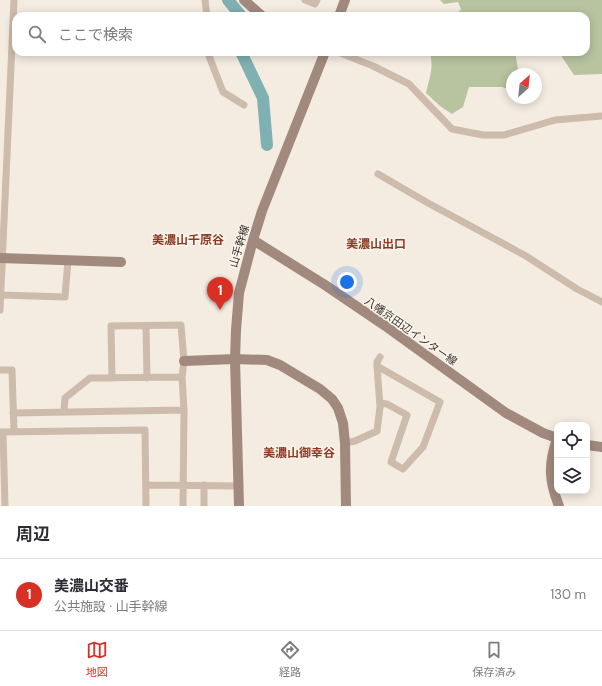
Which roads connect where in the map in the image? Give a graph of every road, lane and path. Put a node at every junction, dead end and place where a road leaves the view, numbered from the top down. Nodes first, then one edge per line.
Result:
1 (14, 0) edge
2 (206, 0) edge
3 (244, 0) edge
4 (306, 0) edge
5 (317, 0) edge
6 (345, 0) edge
7 (14, 12) edge
8 (207, 12) edge
9 (258, 12) edge
10 (340, 12) edge
11 (12, 48) edge
12 (209, 56) edge
13 (323, 56) edge
14 (348, 56) edge
15 (244, 104) dead end
16 (602, 116) edge
17 (0, 120) edge
18 (9, 120) junction
19 (378, 174) dead end
20 (253, 240) junction
21 (1, 259) edge
22 (68, 260) junction
23 (121, 262) dead end
24 (1, 295) edge
25 (602, 302) edge
26 (0, 310) edge
27 (146, 326) junction
28 (380, 357) dead end
29 (235, 359) junction
30 (184, 360) junction
31 (377, 366) junction
32 (0, 370) edge
33 (112, 378) junction
34 (147, 378) junction
35 (182, 378) junction
36 (380, 403) junction
37 (184, 410) junction
38 (64, 412) junction
39 (13, 413) junction
40 (2, 432) edge
41 (14, 432) junction
42 (554, 437) edge
43 (345, 443) junction
44 (554, 447) edge
45 (146, 485) junction
46 (183, 486) junction
47 (204, 486) junction
48 (239, 486) junction
49 (5, 506) edge
50 (146, 506) edge
51 (183, 506) edge
52 (204, 506) edge
53 (239, 506) edge
54 (346, 506) edge
55 (559, 506) edge

1 - 7 street
2 - 8 street
3 - 9 street
4 - 5 street
6 - 10 street
11 - 18 street
12 - 15 street
13 - 20 street, 山手幹線
14 - 16 street
17 - 18 street
18 - 21 street
19 - 25 street
20 - 29 street, 山手幹線
20 - 42 street, 八幡京田辺インター線
21 - 22 street
21 - 24 street
22 - 23 street
22 - 24 street
24 - 26 street
27 - 30 street
27 - 33 street
27 - 34 street
28 - 31 street
29 - 30 street
29 - 43 street
29 - 48 street, 山手幹線
30 - 35 street
31 - 36 street
31 - 36 street
32 - 39 street
33 - 34 street
33 - 38 street
34 - 35 street
35 - 37 street
36 - 43 street
37 - 38 street
37 - 46 street
38 - 39 street
39 - 41 street
40 - 41 street
40 - 49 street
41 - 45 street
43 - 54 street
44 - 55 street
45 - 46 street
45 - 50 street
46 - 47 street
46 - 51 street
47 - 48 street
47 - 52 street
48 - 53 street, 山手幹線

